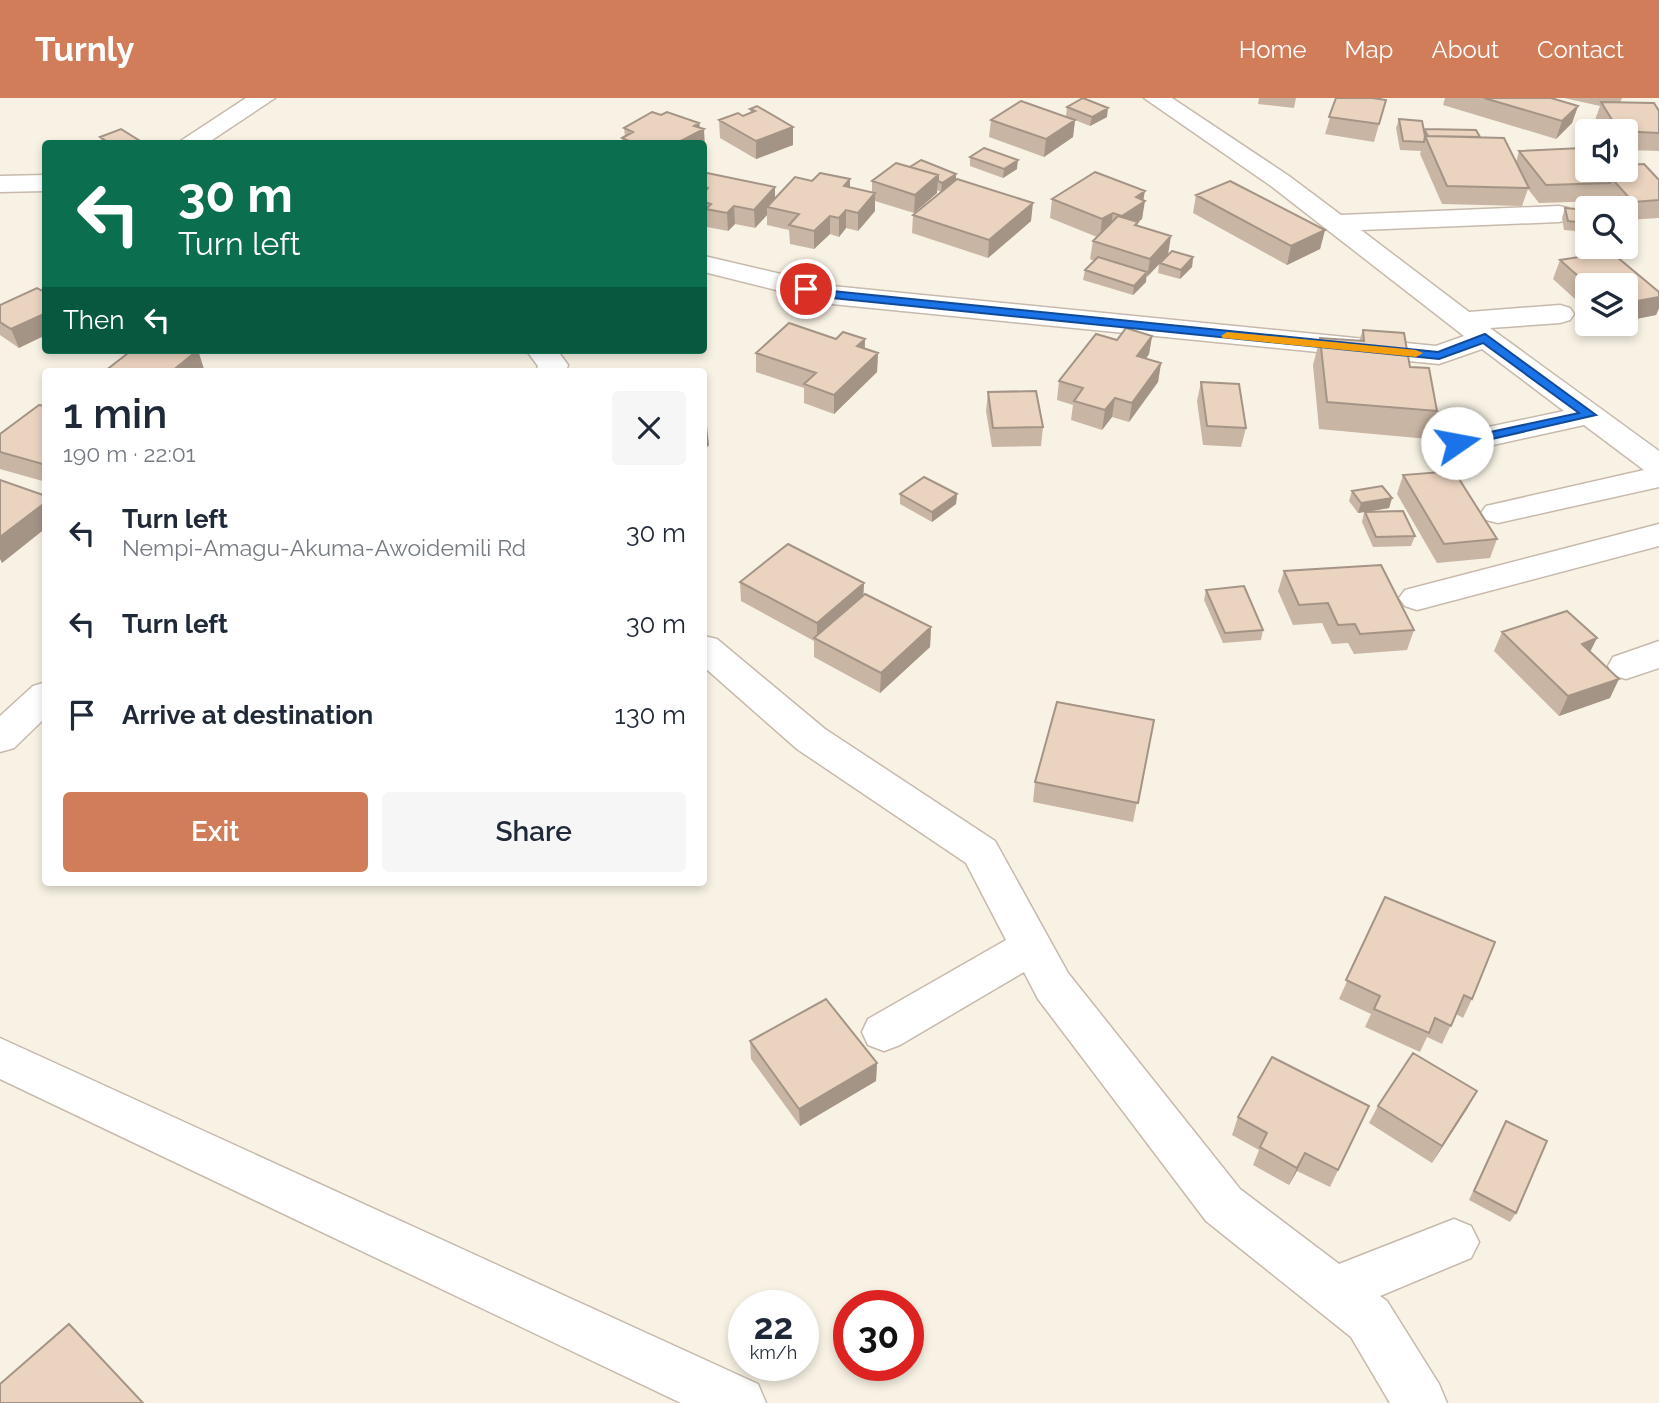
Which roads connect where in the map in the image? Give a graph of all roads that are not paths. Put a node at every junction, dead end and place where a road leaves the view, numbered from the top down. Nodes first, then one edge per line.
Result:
1 (263, 98) edge
2 (1156, 98) edge
3 (195, 140) edge
4 (42, 183) edge
5 (0, 184) edge
6 (1559, 214) dead end
7 (1335, 223) junction
8 (707, 265) edge
9 (1560, 314) dead end
10 (1474, 330) junction
11 (1589, 415) junction
12 (1457, 443) dead end
13 (1659, 466) edge
14 (1659, 477) edge
15 (1498, 513) dead end
16 (1659, 536) edge
17 (1417, 598) dead end
18 (707, 651) edge
19 (1659, 654) edge
20 (1626, 666) dead end
21 (42, 699) edge
22 (0, 737) edge
23 (1032, 946) junction
24 (884, 1032) dead end
25 (0, 1058) edge
26 (1454, 1242) dead end
27 (1333, 1290) junction
28 (739, 1403) edge
29 (1420, 1403) edge

1 - 3 street
2 - 7 street
4 - 5 street
6 - 7 street
7 - 10 street
8 - 10 street
9 - 10 street
10 - 11 street
11 - 12 street
11 - 13 street
14 - 15 street
16 - 17 street
18 - 23 street
19 - 20 street
21 - 22 street
23 - 24 street
23 - 27 street
25 - 28 street
26 - 27 street
27 - 29 street

